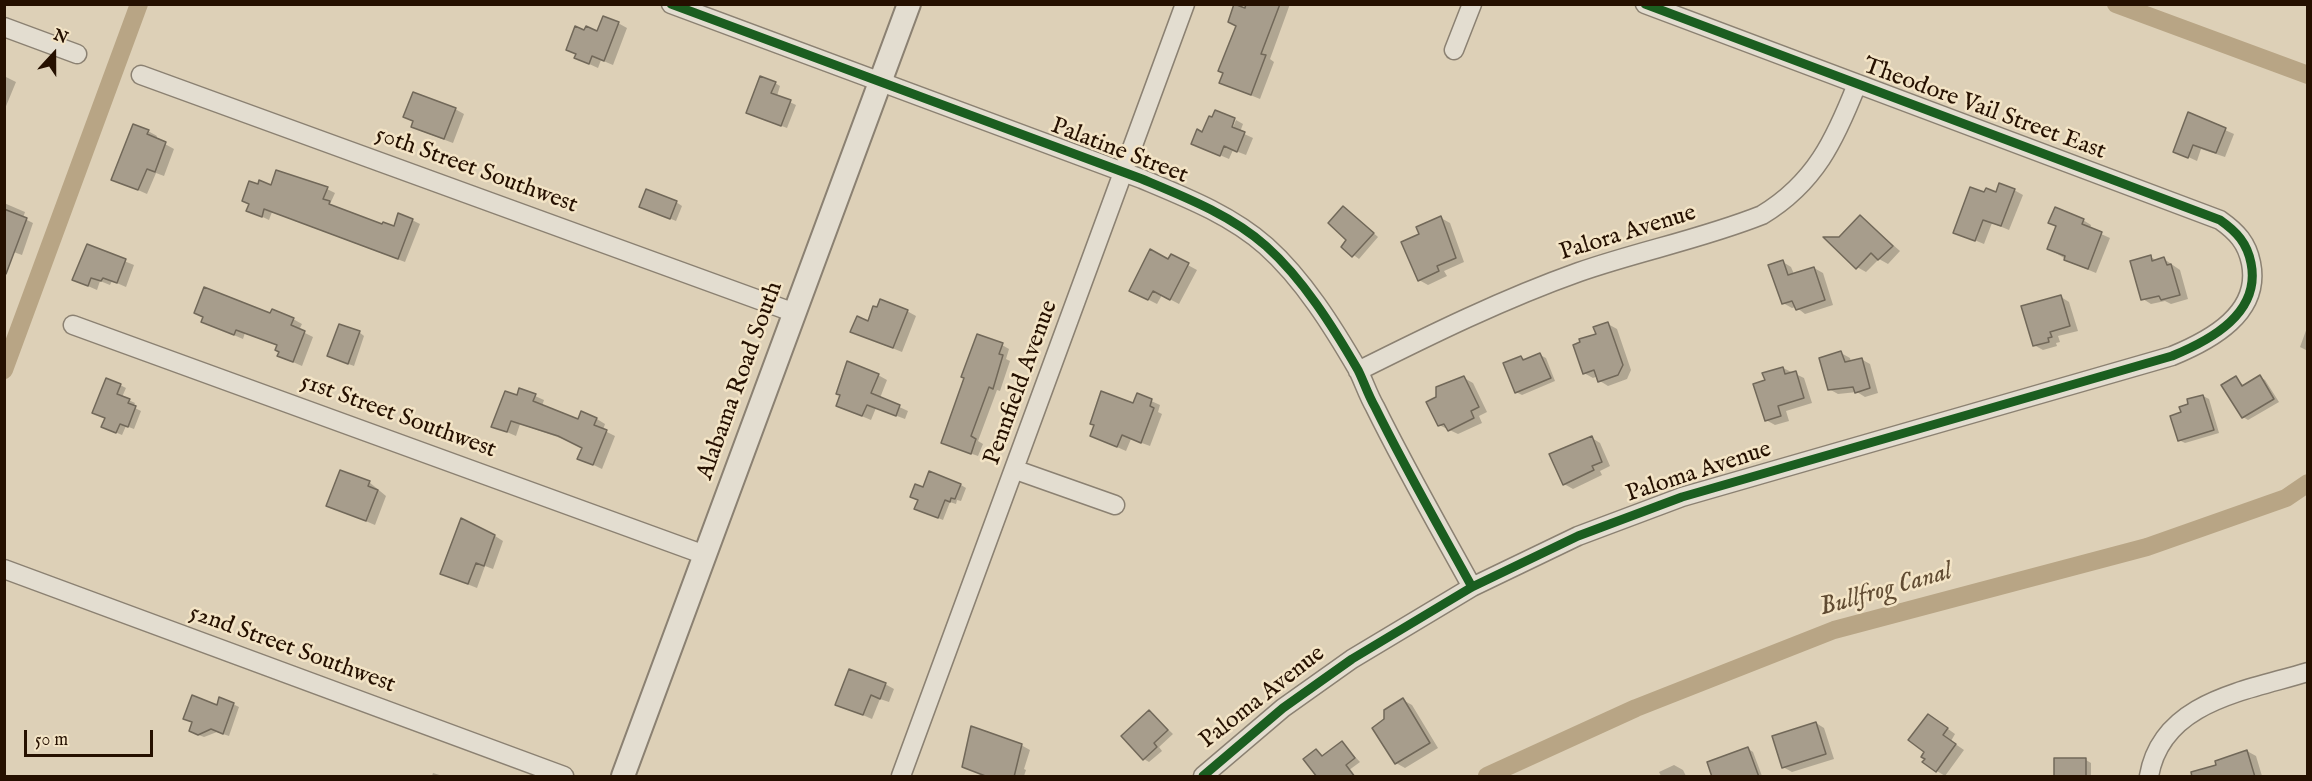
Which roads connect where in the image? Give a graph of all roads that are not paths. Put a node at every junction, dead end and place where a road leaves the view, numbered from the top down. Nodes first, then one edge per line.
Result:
1 (671, 4) edge
2 (909, 4) edge
3 (1185, 4) edge
4 (1472, 4) edge
5 (1645, 4) edge
6 (4, 27) edge
7 (1454, 50) dead end
8 (77, 54) dead end
9 (141, 75) dead end
10 (879, 84) junction
11 (1857, 84) junction
12 (1124, 173) junction
13 (2248, 301) joint
14 (795, 313) junction
15 (73, 325) dead end
16 (1358, 371) junction
17 (1016, 470) junction
18 (1115, 505) dead end
19 (705, 555) junction
20 (4, 569) edge
21 (1472, 587) junction
22 (2307, 672) edge
23 (564, 777) edge
24 (623, 777) edge
25 (901, 777) edge
26 (1203, 777) edge
27 (2149, 777) edge

1 - 10 street, Palatine Street
2 - 10 street, Alabama Road South
3 - 12 street, Pennfield Avenue
4 - 7 street
5 - 11 street, Theodore Vail Street East
6 - 8 street
9 - 14 street, 50th Street Southwest
10 - 12 street, Palatine Street
10 - 14 street, Alabama Road South
11 - 13 street, Theodore Vail Street East
11 - 16 street, Palora Avenue
12 - 16 street, Palatine Street
12 - 17 street, Pennfield Avenue
13 - 21 street, Paloma Avenue
14 - 19 street, Alabama Road South
15 - 19 street, 51st Street Southwest
16 - 21 street, Palatine Street
17 - 18 street
17 - 25 street, Pennfield Avenue
19 - 24 street, Alabama Road South
20 - 23 street, 52nd Street Southwest
21 - 26 street, Paloma Avenue
22 - 27 street

